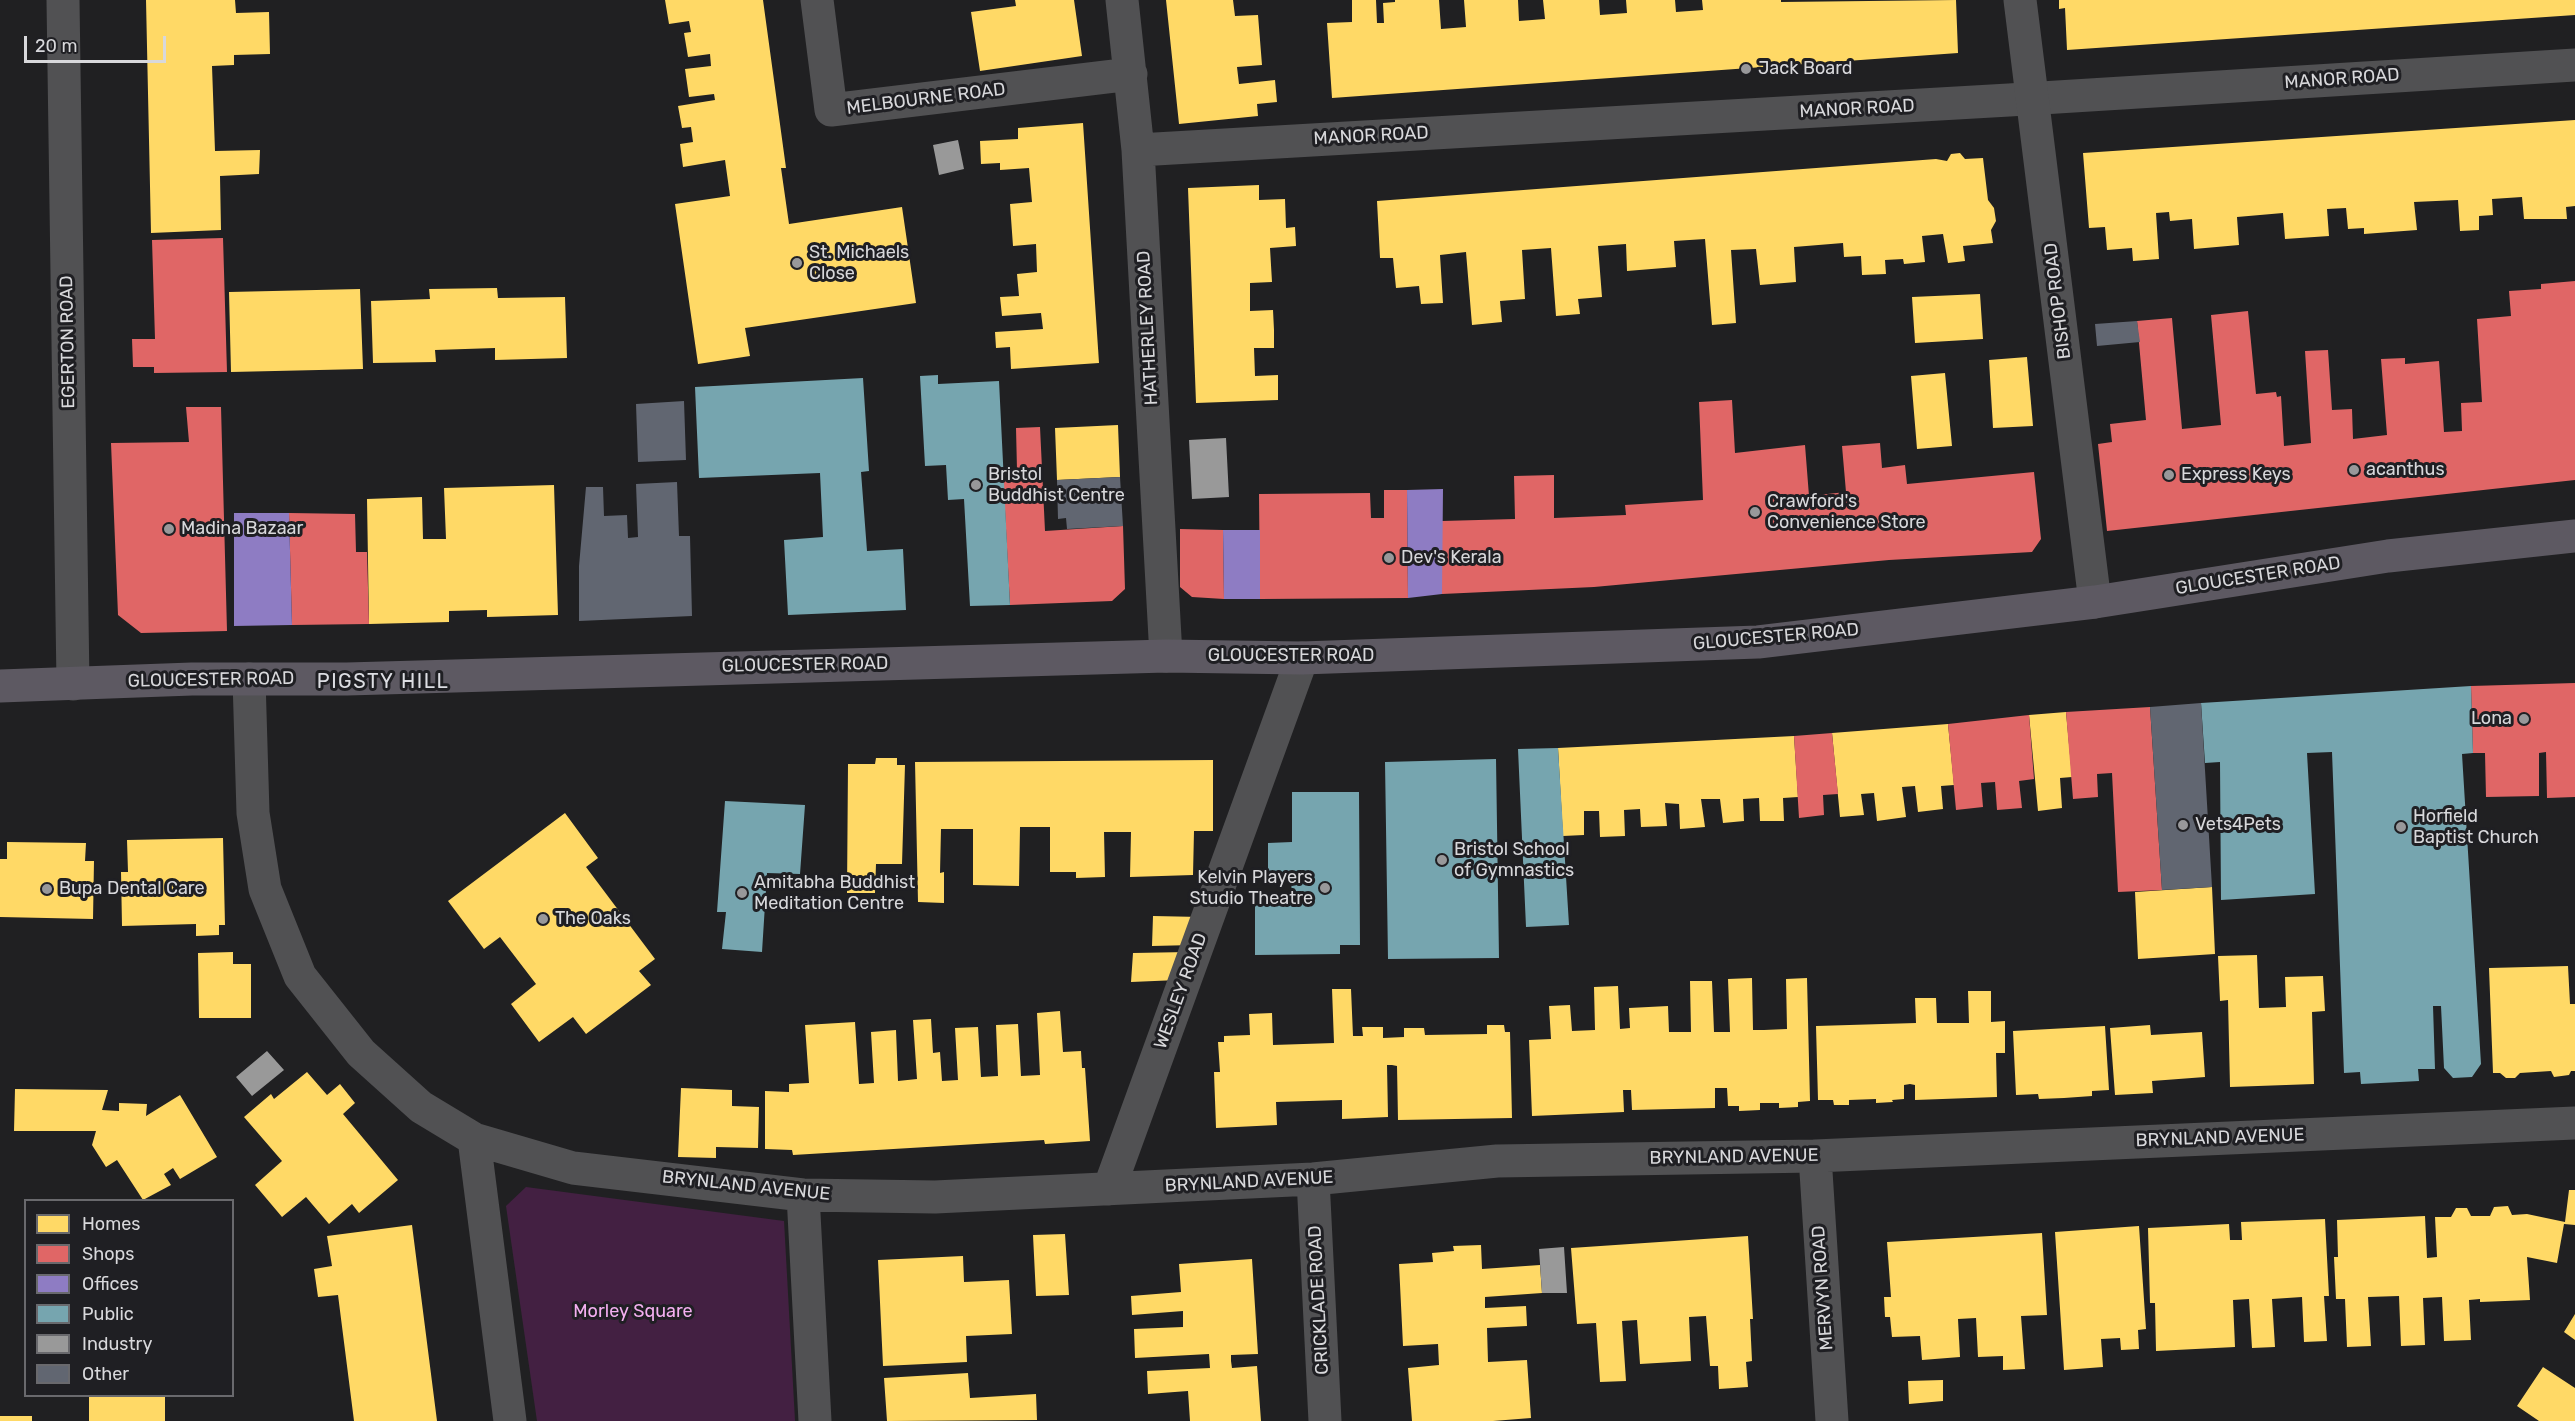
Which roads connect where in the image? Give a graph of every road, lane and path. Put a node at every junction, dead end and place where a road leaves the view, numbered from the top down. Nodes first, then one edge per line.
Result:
1 (63, 0) edge
2 (817, 0) edge
3 (1122, 0) edge
4 (2020, 0) edge
5 (2575, 65) edge
6 (1131, 74) junction
7 (2034, 99) junction
8 (1138, 150) junction
9 (2575, 536) edge
10 (2095, 602) junction
11 (1166, 656) junction
12 (1302, 658) junction
13 (249, 679) junction
14 (73, 684) junction
15 (0, 686) edge
16 (2575, 1123) edge
17 (474, 1139) junction
18 (1815, 1156) junction
19 (1313, 1179) junction
20 (1109, 1189) junction
21 (803, 1195) junction
22 (510, 1421) edge
23 (815, 1421) edge
24 (1325, 1421) edge
25 (1832, 1421) edge

1 - 14 street, EGERTON ROAD
2 - 6 street, MELBOURNE ROAD
3 - 6 street, HATHERLEY ROAD
4 - 7 street, BISHOP ROAD
5 - 7 street, MANOR ROAD
6 - 8 street, HATHERLEY ROAD
7 - 8 street, MANOR ROAD
7 - 10 street, BISHOP ROAD
8 - 11 street, HATHERLEY ROAD
9 - 10 main road, GLOUCESTER ROAD
10 - 12 main road, GLOUCESTER ROAD
11 - 12 main road, GLOUCESTER ROAD
11 - 13 main road, GLOUCESTER ROAD
12 - 20 street, WESLEY ROAD
13 - 14 main road, GLOUCESTER ROAD
13 - 17 street, BRYNLAND AVENUE
14 - 15 main road, GLOUCESTER ROAD
16 - 18 street, BRYNLAND AVENUE
17 - 21 street, BRYNLAND AVENUE
17 - 22 street
18 - 19 street, BRYNLAND AVENUE
18 - 25 street, MERVYN ROAD
19 - 20 street, BRYNLAND AVENUE
19 - 24 street, CRICKLADE ROAD
20 - 21 street, BRYNLAND AVENUE
21 - 23 street

